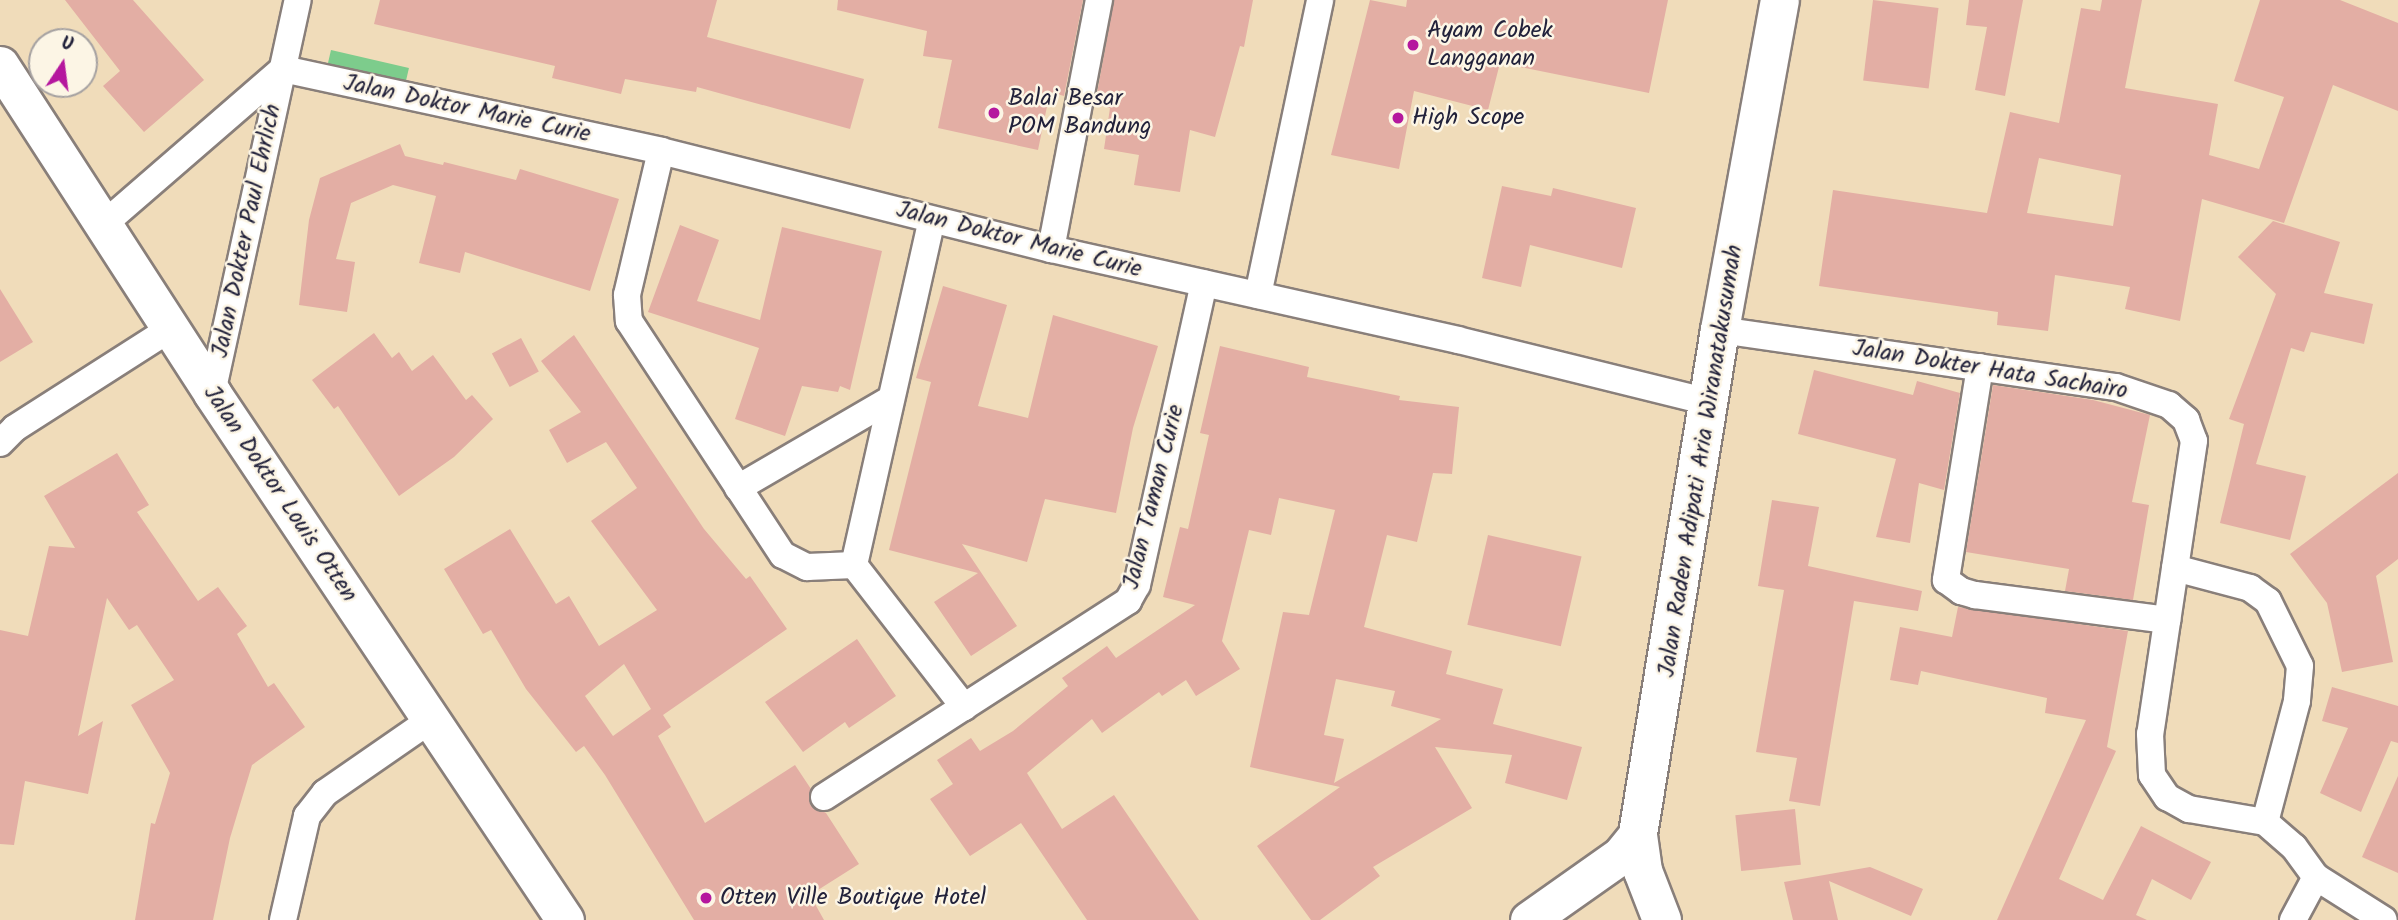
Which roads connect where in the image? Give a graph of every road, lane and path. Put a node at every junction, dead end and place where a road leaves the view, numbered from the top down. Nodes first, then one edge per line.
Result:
1 (298, 0) edge
2 (1099, 0) edge
3 (1320, 0) edge
4 (1780, 0) edge
5 (0, 65) edge
6 (283, 69) junction
7 (660, 151) junction
8 (932, 220) junction
9 (104, 224) junction
10 (1051, 249) junction
11 (1205, 283) junction
12 (1258, 295) junction
13 (170, 329) junction
14 (1720, 330) junction
15 (1980, 367) junction
16 (212, 393) junction
17 (889, 400) junction
18 (1708, 402) junction
19 (0, 443) edge
20 (738, 488) junction
21 (854, 565) junction
22 (2175, 568) junction
23 (2167, 620) junction
24 (964, 707) junction
25 (432, 719) junction
26 (824, 797) dead end
27 (2265, 822) junction
28 (1638, 834) junction
29 (2316, 877) junction
30 (283, 920) edge
31 (565, 920) edge
32 (1529, 920) edge
33 (1662, 920) edge
34 (2293, 920) edge
35 (2384, 920) edge

1 - 6 street, Jalan Dokter Paul Ehrlich
2 - 10 street
3 - 12 street
4 - 14 main road, Jalan Raden Adipati Aria Wiranatakusumah
5 - 9 main road, Jalan Doktor Louis Otten
6 - 7 street, Jalan Doktor Marie Curie
6 - 9 street, Jalan Dokter Paul Ehrlich
6 - 16 street, Jalan Dokter Paul Ehrlich
7 - 8 street, Jalan Doktor Marie Curie
7 - 20 street
8 - 10 street, Jalan Doktor Marie Curie
8 - 17 street
9 - 13 main road, Jalan Doktor Louis Otten
10 - 11 street, Jalan Doktor Marie Curie
11 - 12 street, Jalan Doktor Marie Curie
11 - 24 street, Jalan Taman Curie
12 - 18 street, Jalan Doktor Marie Curie
13 - 16 main road, Jalan Doktor Louis Otten
13 - 19 street
14 - 15 street, Jalan Dokter Hata Sachairo
14 - 18 main road, Jalan Raden Adipati Aria Wiranatakusumah
15 - 22 street, Jalan Dokter Hata Sachairo
15 - 23 street
16 - 25 main road, Jalan Doktor Louis Otten
17 - 20 street
17 - 21 street
18 - 28 main road, Jalan Raden Adipati Aria Wiranatakusumah
20 - 21 street
21 - 24 street
22 - 23 street, Jalan Dokter Hata Sachairo
22 - 27 street
23 - 27 street, Jalan Dokter Hata Sachairo
24 - 26 street, Jalan Taman Curie
25 - 30 street
25 - 31 main road, Jalan Doktor Louis Otten
27 - 29 street
28 - 32 main road
28 - 33 main road, Jalan Raden Adipati Aria Wiranatakusumah
29 - 34 street
29 - 35 street

